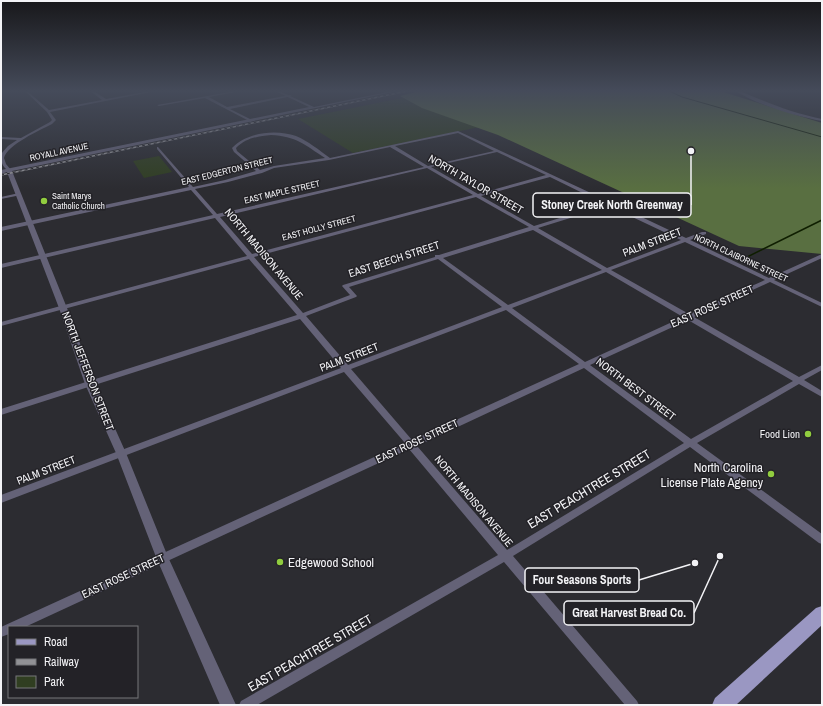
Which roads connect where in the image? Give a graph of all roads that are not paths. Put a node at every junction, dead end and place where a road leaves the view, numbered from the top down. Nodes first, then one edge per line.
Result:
1 (51, 123) edge
2 (241, 123) edge
3 (458, 132) joint
4 (1, 138) edge
5 (24, 139) junction
6 (391, 146) junction
7 (158, 148) dead end
8 (496, 151) junction
9 (329, 159) junction
10 (426, 167) junction
11 (5, 171) edge
12 (260, 172) junction
13 (549, 176) junction
14 (193, 188) junction
15 (19, 194) junction
16 (474, 196) junction
17 (636, 196) dead end
18 (1, 198) edge
19 (607, 204) junction
20 (216, 216) junction
21 (30, 222) junction
22 (531, 227) junction
23 (1, 229) edge
24 (704, 233) dead end
25 (686, 241) junction
26 (249, 256) junction
27 (437, 256) junction
28 (822, 256) edge
29 (43, 257) junction
30 (1, 266) edge
31 (606, 271) junction
32 (770, 280) junction
33 (822, 305) edge
34 (63, 308) junction
35 (508, 308) junction
36 (301, 316) junction
37 (687, 318) junction
38 (1, 324) edge
39 (584, 364) junction
40 (822, 367) edge
41 (346, 369) junction
42 (799, 381) junction
43 (90, 384) junction
44 (822, 394) edge
45 (1, 412) edge
46 (411, 444) junction
47 (690, 444) junction
48 (121, 454) junction
49 (1, 499) edge
50 (822, 540) edge
51 (505, 556) junction
52 (162, 557) junction
53 (822, 614) edge
54 (15, 626) edge
55 (228, 705) edge
56 (245, 705) edge
57 (633, 705) edge
58 (722, 705) edge

1 - 5 street, NORTH JEFFERSON STREET
2 - 11 street, ROYALL AVENUE
3 - 6 street, EAST EDGERTON STREET
3 - 8 street, NORTH CLAIBORNE STREET
4 - 5 street
5 - 11 street, NORTH JEFFERSON STREET
6 - 9 street, EAST EDGERTON STREET
6 - 10 street, NORTH TAYLOR STREET
7 - 14 street, NORTH MADISON AVENUE
8 - 10 street, EAST MAPLE STREET
8 - 13 street, NORTH CLAIBORNE STREET
9 - 12 street, EAST EDGERTON STREET
9 - 12 street
10 - 16 street, NORTH TAYLOR STREET
10 - 20 street, EAST MAPLE STREET
11 - 15 street, NORTH JEFFERSON STREET
12 - 14 street, EAST EDGERTON STREET
13 - 16 street, EAST HOLLY STREET
13 - 19 street, NORTH CLAIBORNE STREET
14 - 20 street, NORTH MADISON AVENUE
14 - 21 street, EAST EDGERTON STREET
15 - 18 street
15 - 21 street, NORTH JEFFERSON STREET
16 - 22 street, NORTH TAYLOR STREET
16 - 26 street, EAST HOLLY STREET
17 - 19 street, EAST BEECH STREET
19 - 22 street, EAST BEECH STREET
19 - 25 street, NORTH CLAIBORNE STREET
20 - 26 street, NORTH MADISON AVENUE
20 - 29 street, EAST MAPLE STREET
21 - 23 street, EAST EDGERTON STREET
21 - 29 street, NORTH JEFFERSON STREET
22 - 27 street, EAST BEECH STREET
22 - 31 street, NORTH TAYLOR STREET
24 - 25 street, PALM STREET
25 - 31 street, PALM STREET
25 - 32 street, NORTH CLAIBORNE STREET
26 - 34 street, EAST HOLLY STREET
26 - 36 street, NORTH MADISON AVENUE
27 - 35 street, NORTH BEST STREET
27 - 36 street, EAST BEECH STREET
28 - 32 street, EAST ROSE STREET
29 - 30 street, EAST MAPLE STREET
29 - 34 street, NORTH JEFFERSON STREET
31 - 35 street, PALM STREET
31 - 37 street, NORTH TAYLOR STREET
32 - 33 street, NORTH CLAIBORNE STREET
32 - 37 street, EAST ROSE STREET
34 - 38 street, EAST HOLLY STREET
34 - 43 street, NORTH JEFFERSON STREET
35 - 39 street, NORTH BEST STREET
35 - 41 street, PALM STREET
36 - 41 street, NORTH MADISON AVENUE
36 - 43 street, EAST BEECH STREET
37 - 39 street, EAST ROSE STREET
37 - 42 street, NORTH TAYLOR STREET
39 - 46 street, EAST ROSE STREET
39 - 47 street, NORTH BEST STREET
40 - 42 street, EAST PEACHTREE STREET
41 - 46 street, NORTH MADISON AVENUE
41 - 48 street, PALM STREET
42 - 44 street, NORTH TAYLOR STREET
42 - 47 street, EAST PEACHTREE STREET
43 - 45 street, EAST BEECH STREET
43 - 48 street, NORTH JEFFERSON STREET
46 - 51 street, NORTH MADISON AVENUE
46 - 52 street, EAST ROSE STREET
47 - 50 street, NORTH BEST STREET
47 - 51 street, EAST PEACHTREE STREET
48 - 49 street, PALM STREET
48 - 52 street, NORTH JEFFERSON STREET
51 - 56 street, EAST PEACHTREE STREET
51 - 57 street, NORTH MADISON AVENUE
52 - 54 street, EAST ROSE STREET
52 - 55 street, NORTH JEFFERSON STREET
53 - 58 main road

